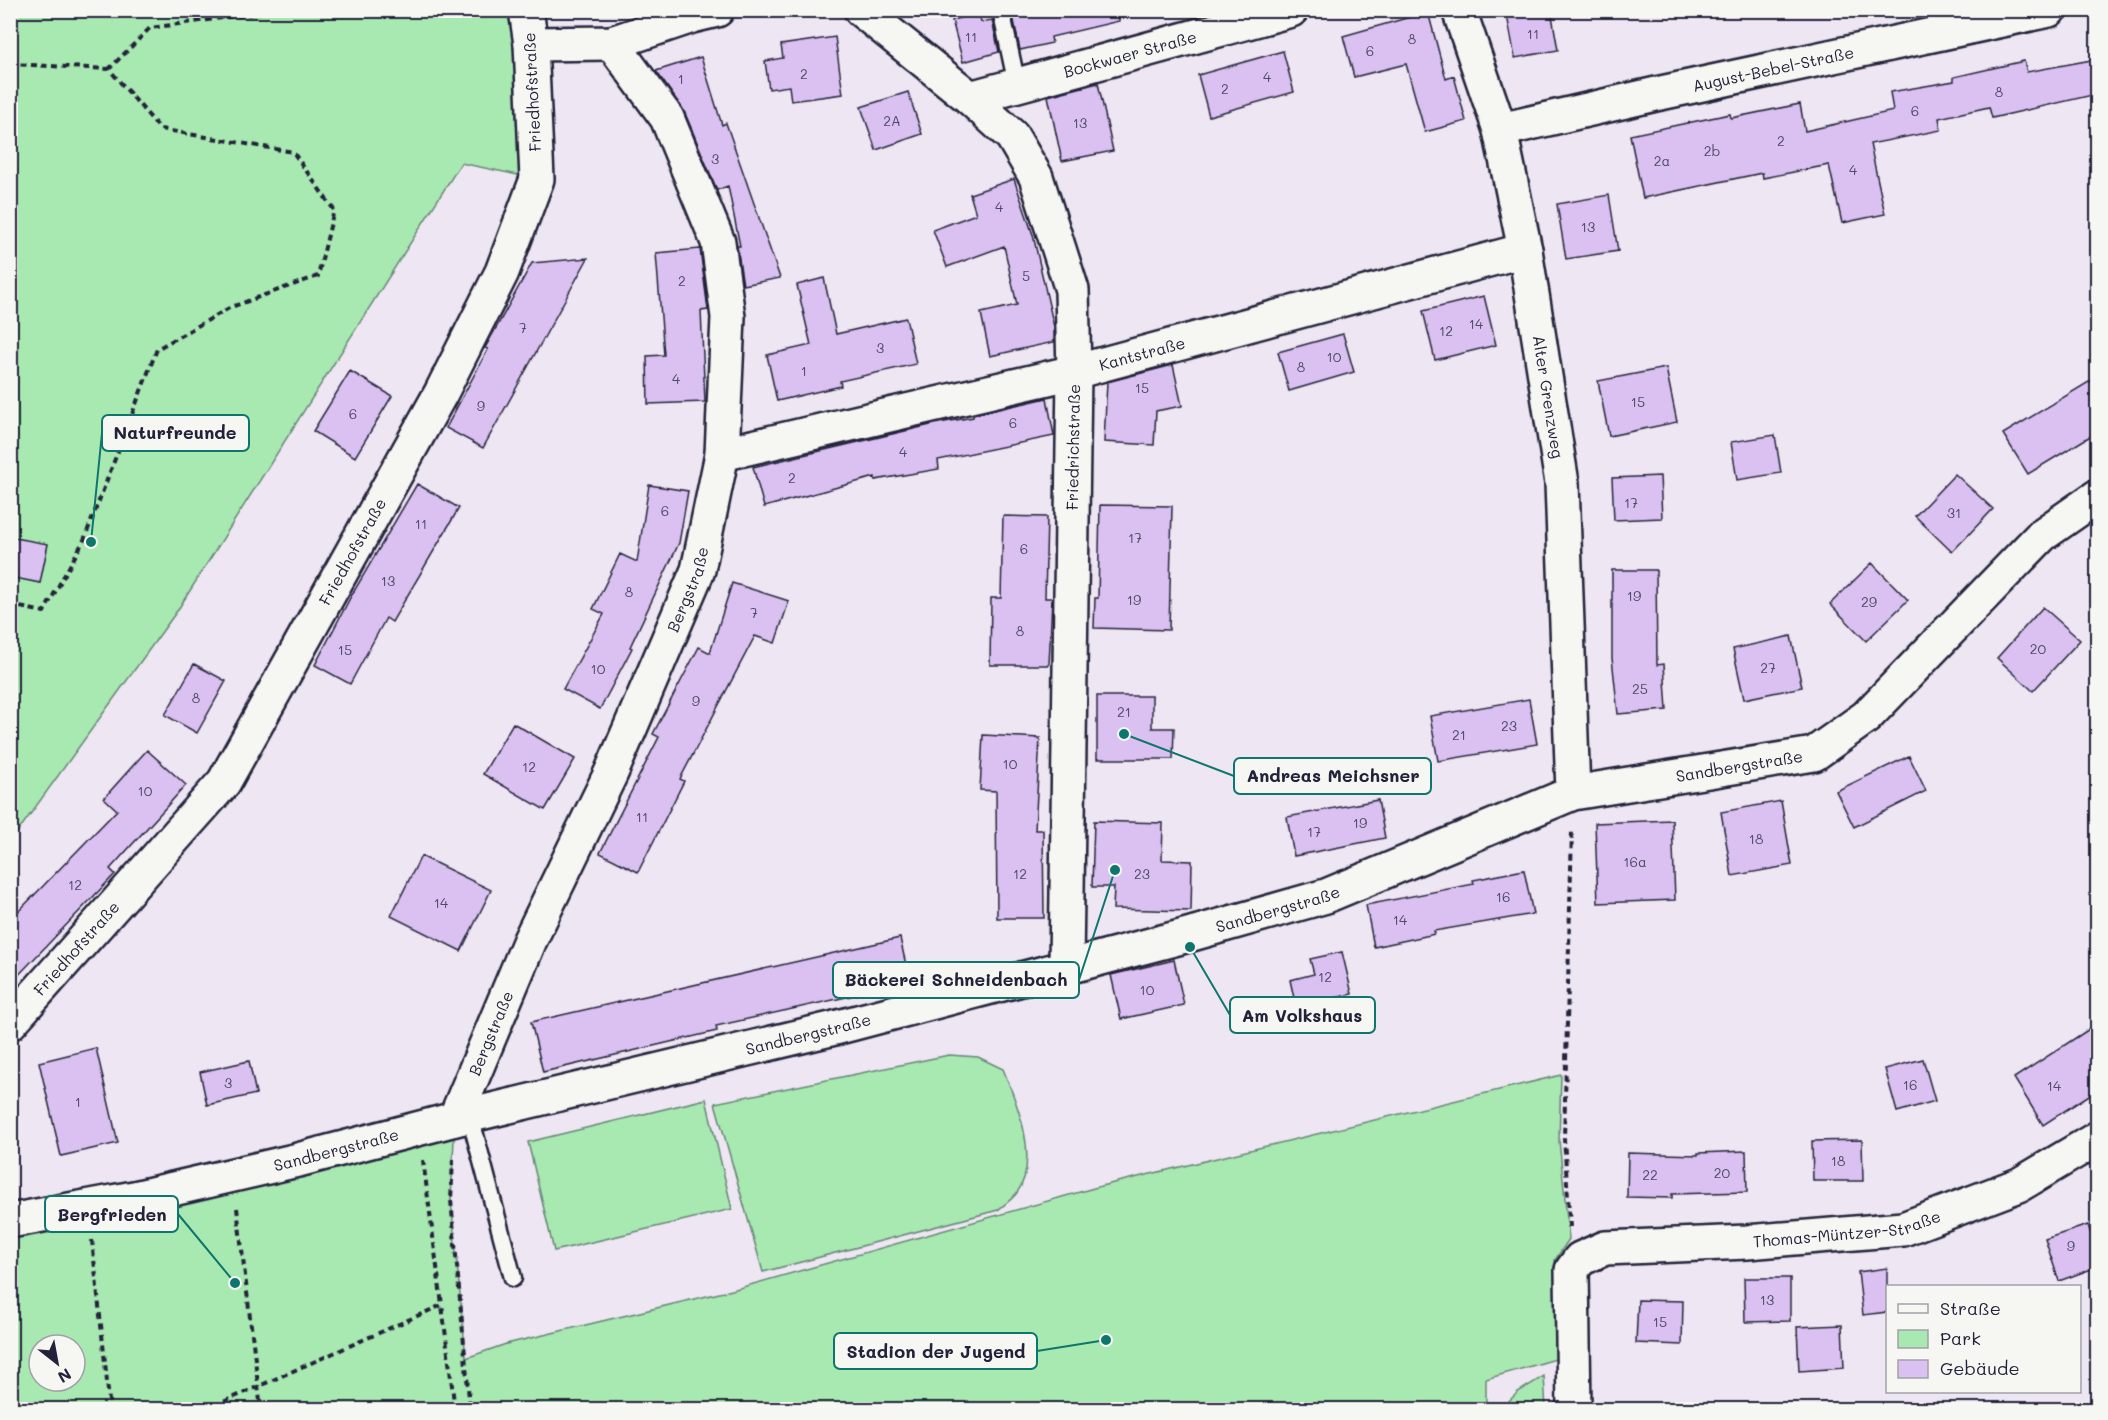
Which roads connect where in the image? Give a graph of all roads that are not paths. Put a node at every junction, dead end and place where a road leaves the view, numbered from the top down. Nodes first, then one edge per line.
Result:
1 (526, 10) edge
2 (717, 10) edge
3 (861, 10) edge
4 (1001, 10) edge
5 (1291, 10) edge
6 (1459, 10) edge
7 (2049, 10) edge
8 (612, 43) junction
9 (531, 44) junction
10 (1017, 85) junction
11 (970, 98) junction
12 (1500, 130) junction
13 (1525, 250) junction
14 (1074, 372) junction
15 (722, 454) junction
16 (2097, 496) edge
17 (1573, 793) junction
18 (1066, 967) junction
19 (10, 1023) edge
20 (462, 1117) junction
21 (2097, 1138) edge
22 (10, 1221) edge
23 (513, 1278) dead end
24 (1574, 1410) edge

1 - 9 street, Friedhofstraße
2 - 8 street
3 - 11 street, Friedrichstraße
4 - 10 lane
5 - 10 street, Bockwaer Straße
6 - 12 street, Alter Grenzweg
7 - 12 street, August-Bebel-Straße
8 - 9 street
8 - 15 street, Bergstraße
9 - 19 street, Friedhofstraße
10 - 11 street, Bockwaer Straße
11 - 14 street, Friedrichstraße
12 - 13 street, Alter Grenzweg
13 - 14 street, Kantstraße
13 - 17 street, Alter Grenzweg
14 - 15 street, Kantstraße
14 - 18 street, Friedrichstraße
15 - 20 street, Bergstraße
16 - 17 street, Sandbergstraße
17 - 18 street, Sandbergstraße
18 - 20 street, Sandbergstraße
20 - 22 street, Sandbergstraße
20 - 23 lane
21 - 24 street, Thomas-Müntzer-Straße

